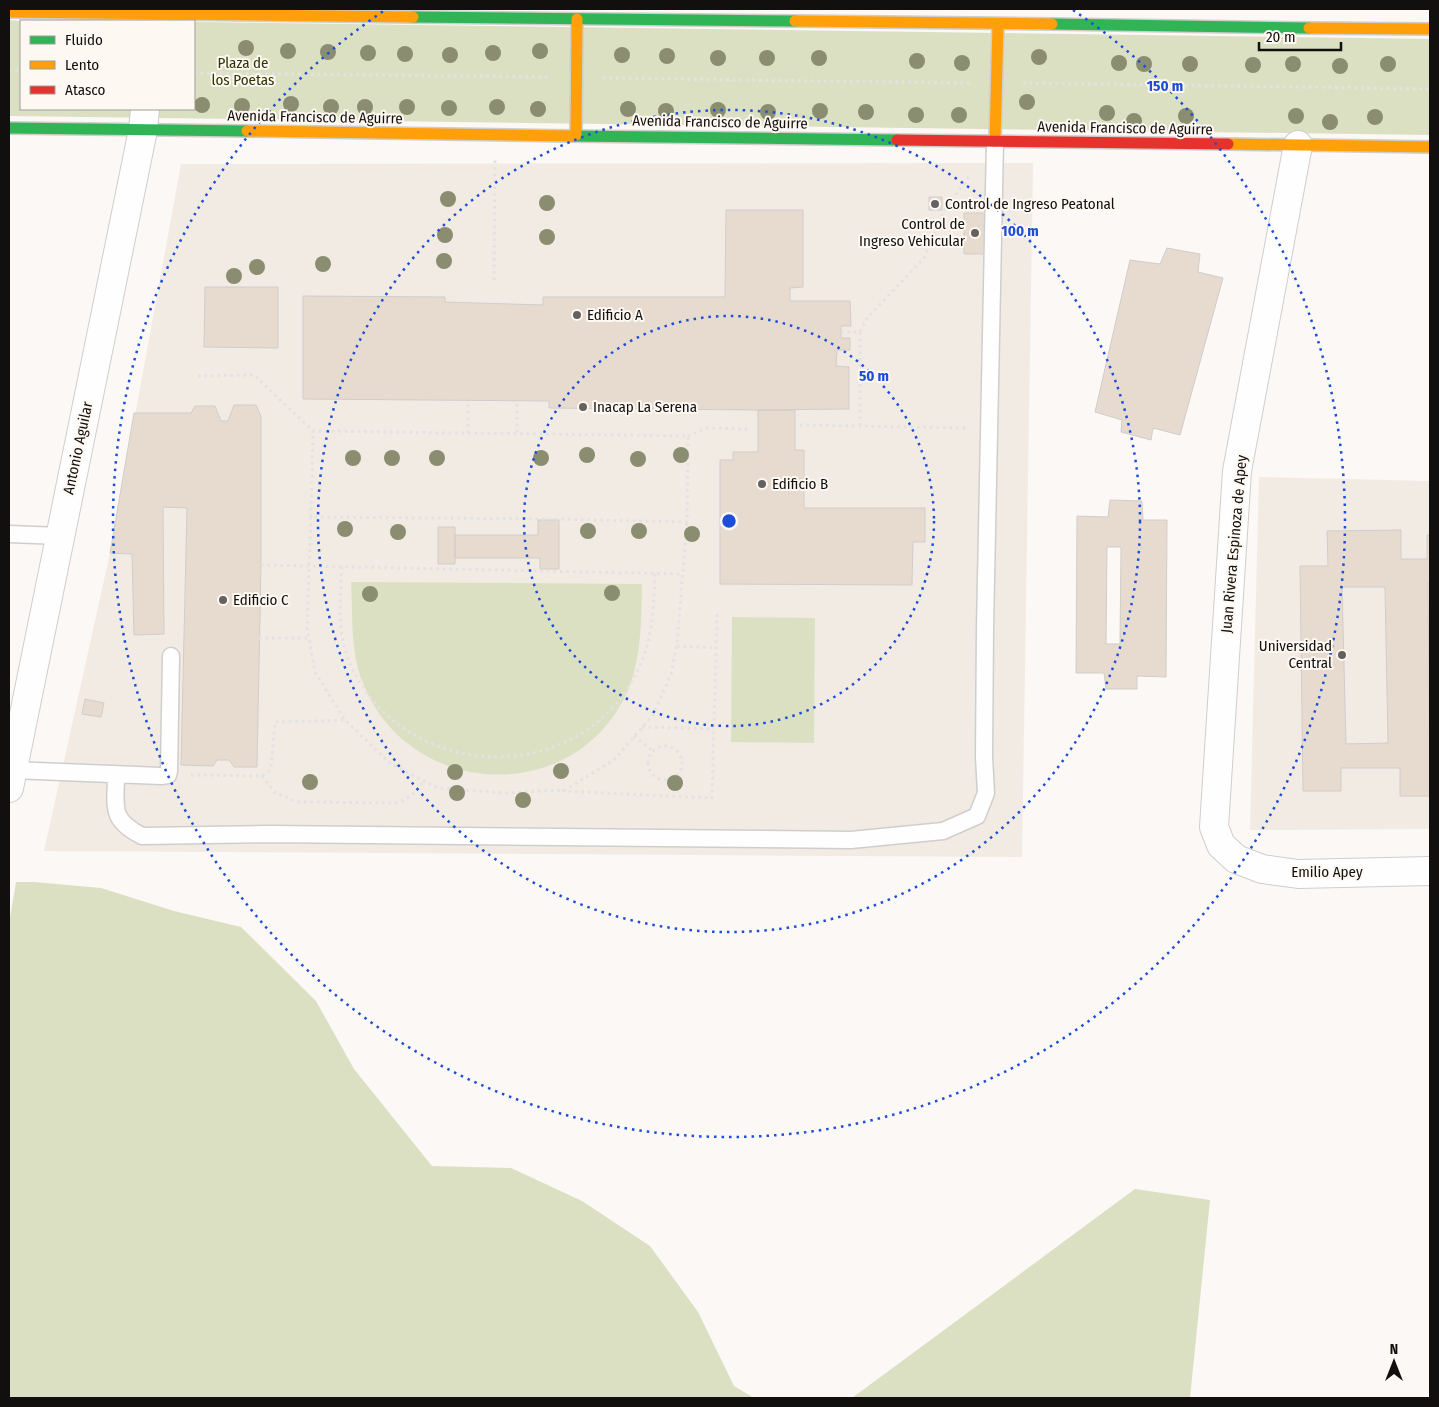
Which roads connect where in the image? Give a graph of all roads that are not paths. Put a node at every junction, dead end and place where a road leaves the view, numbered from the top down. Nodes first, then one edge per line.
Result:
1 (9, 12) edge
2 (869, 16) edge
3 (155, 18) edge
4 (577, 19) junction
5 (998, 24) junction
6 (1430, 29) edge
7 (144, 119) edge
8 (9, 128) edge
9 (576, 135) junction
10 (995, 141) junction
11 (1298, 145) junction
12 (1430, 147) edge
13 (9, 534) edge
14 (60, 536) junction
15 (171, 656) dead end
16 (116, 774) junction
17 (11, 779) edge
18 (1214, 827) joint
19 (1430, 872) edge

1 - 3 main road
2 - 4 main road
2 - 5 main road
3 - 4 main road
4 - 9 main road
5 - 6 main road
5 - 10 main road
7 - 8 main road, Avenida Francisco de Aguirre
7 - 9 main road, Avenida Francisco de Aguirre
7 - 14 street, Antonio Aguilar
9 - 10 main road, Avenida Francisco de Aguirre
10 - 11 main road, Avenida Francisco de Aguirre
10 - 16 lane
11 - 12 main road, Avenida Francisco de Aguirre
11 - 18 street, Juan Rivera Espinoza de Apey
13 - 14 lane
14 - 17 street, Antonio Aguilar
15 - 16 lane
16 - 17 lane
18 - 19 street, Emilio Apey

